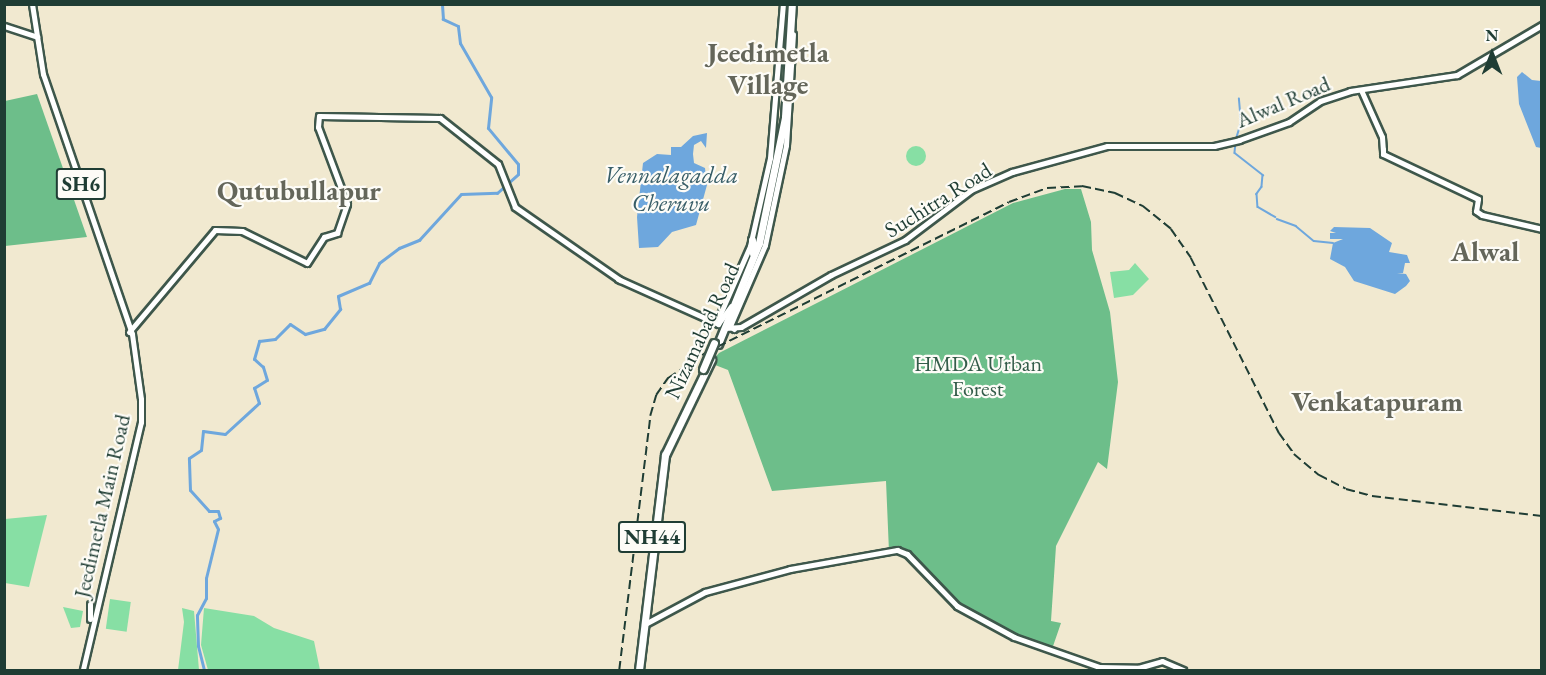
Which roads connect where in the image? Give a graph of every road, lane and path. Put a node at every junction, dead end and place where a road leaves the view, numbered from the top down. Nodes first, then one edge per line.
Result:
1 (31, 4) edge
2 (783, 4) edge
3 (792, 4) edge
4 (33, 12) junction
5 (785, 20) junction
6 (4, 25) edge
7 (1542, 25) edge
8 (35, 39) junction
9 (1364, 90) junction
10 (789, 96) junction
11 (779, 117) junction
12 (1059, 158) joint
13 (772, 174) junction
14 (759, 218) junction
15 (1542, 229) edge
16 (752, 240) junction
17 (753, 253) junction
18 (637, 285) junction
19 (732, 303) junction
20 (734, 331) junction
21 (720, 332) junction
22 (130, 333) junction
23 (674, 427) junction
24 (653, 540) junction
25 (110, 548) junction
26 (90, 604) dead end
27 (90, 619) junction
28 (645, 624) junction
29 (640, 649) junction
30 (82, 670) edge
31 (637, 670) edge
32 (1183, 670) edge

1 - 4 main road, Jeedimetla Main Road / SH6
1 - 8 main road, Jeedimetla Main Road / SH6
2 - 5 main road, Nizamabad Road
3 - 5 highway, Nizamabad Road / NH44
3 - 10 highway, Nizamabad Road / NH44
4 - 8 main road, Jeedimetla Main Road / SH6
4 - 8 main road
5 - 11 highway, Nizamabad Road / NH44
6 - 8 main road
7 - 9 main road, Alwal Road
8 - 22 main road, Jeedimetla Main Road / SH6
9 - 12 main road, Alwal Road
9 - 15 main road
10 - 13 highway, Nizamabad Road / NH44
10 - 20 main road, Nizamabad Road
11 - 13 highway, Nizamabad Road / NH44
11 - 14 main road, Nizamabad Road
12 - 20 main road, Suchitra Road
13 - 14 highway, Nizamabad Road / NH44
13 - 19 highway, Nizamabad Road / NH44
14 - 16 main road, Nizamabad Road
14 - 17 highway, Nizamabad Road / NH44
16 - 17 highway
16 - 19 main road, Nizamabad Road
17 - 19 highway, Nizamabad Road / NH44
18 - 19 main road
18 - 21 main road
18 - 22 main road
19 - 21 highway, Nizamabad Road / NH44
20 - 21 highway
21 - 23 highway, Nizamabad Road / NH44, bridge
21 - 23 highway, Nizamabad Road / NH44, bridge
22 - 25 main road, Jeedimetla Main Road / SH6
23 - 24 highway, Nizamabad Road / NH44
24 - 28 highway, Nizamabad Road / NH44
24 - 29 highway, Nizamabad Road / NH44
25 - 27 main road, Jeedimetla Main Road / SH6
25 - 30 main road, Jeedimetla Main Road / SH6
26 - 27 main road
27 - 30 main road, Jeedimetla Main Road / SH6
28 - 29 highway, Nizamabad Road / NH44
28 - 32 main road
29 - 31 highway, Nizamabad Road / NH44

